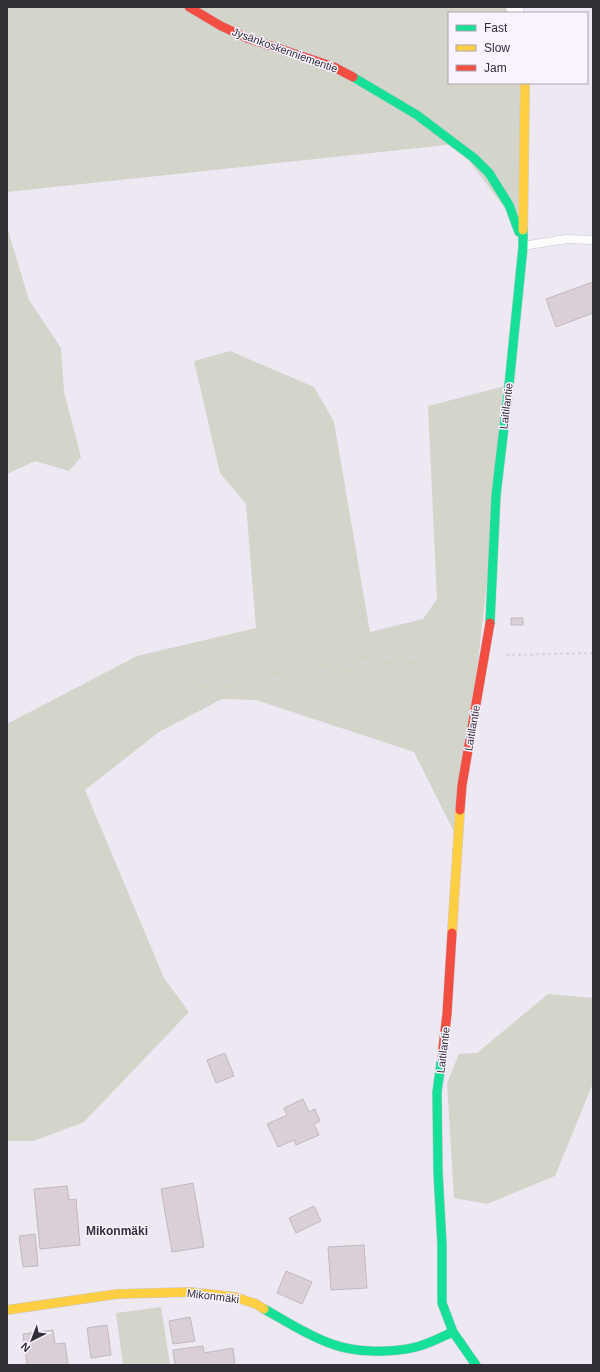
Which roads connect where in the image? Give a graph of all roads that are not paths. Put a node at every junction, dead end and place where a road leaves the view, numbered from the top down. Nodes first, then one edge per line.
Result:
1 (189, 7) edge
2 (525, 84) edge
3 (593, 240) edge
4 (523, 247) junction
5 (7, 1310) edge
6 (453, 1332) junction
7 (476, 1365) edge

1 - 4 street, Jysänkoskenniementie
2 - 4 street, Laitilantie
3 - 4 lane
4 - 6 street, Laitilantie
5 - 6 street, Mikonmäki
6 - 7 street, Laitilantie

